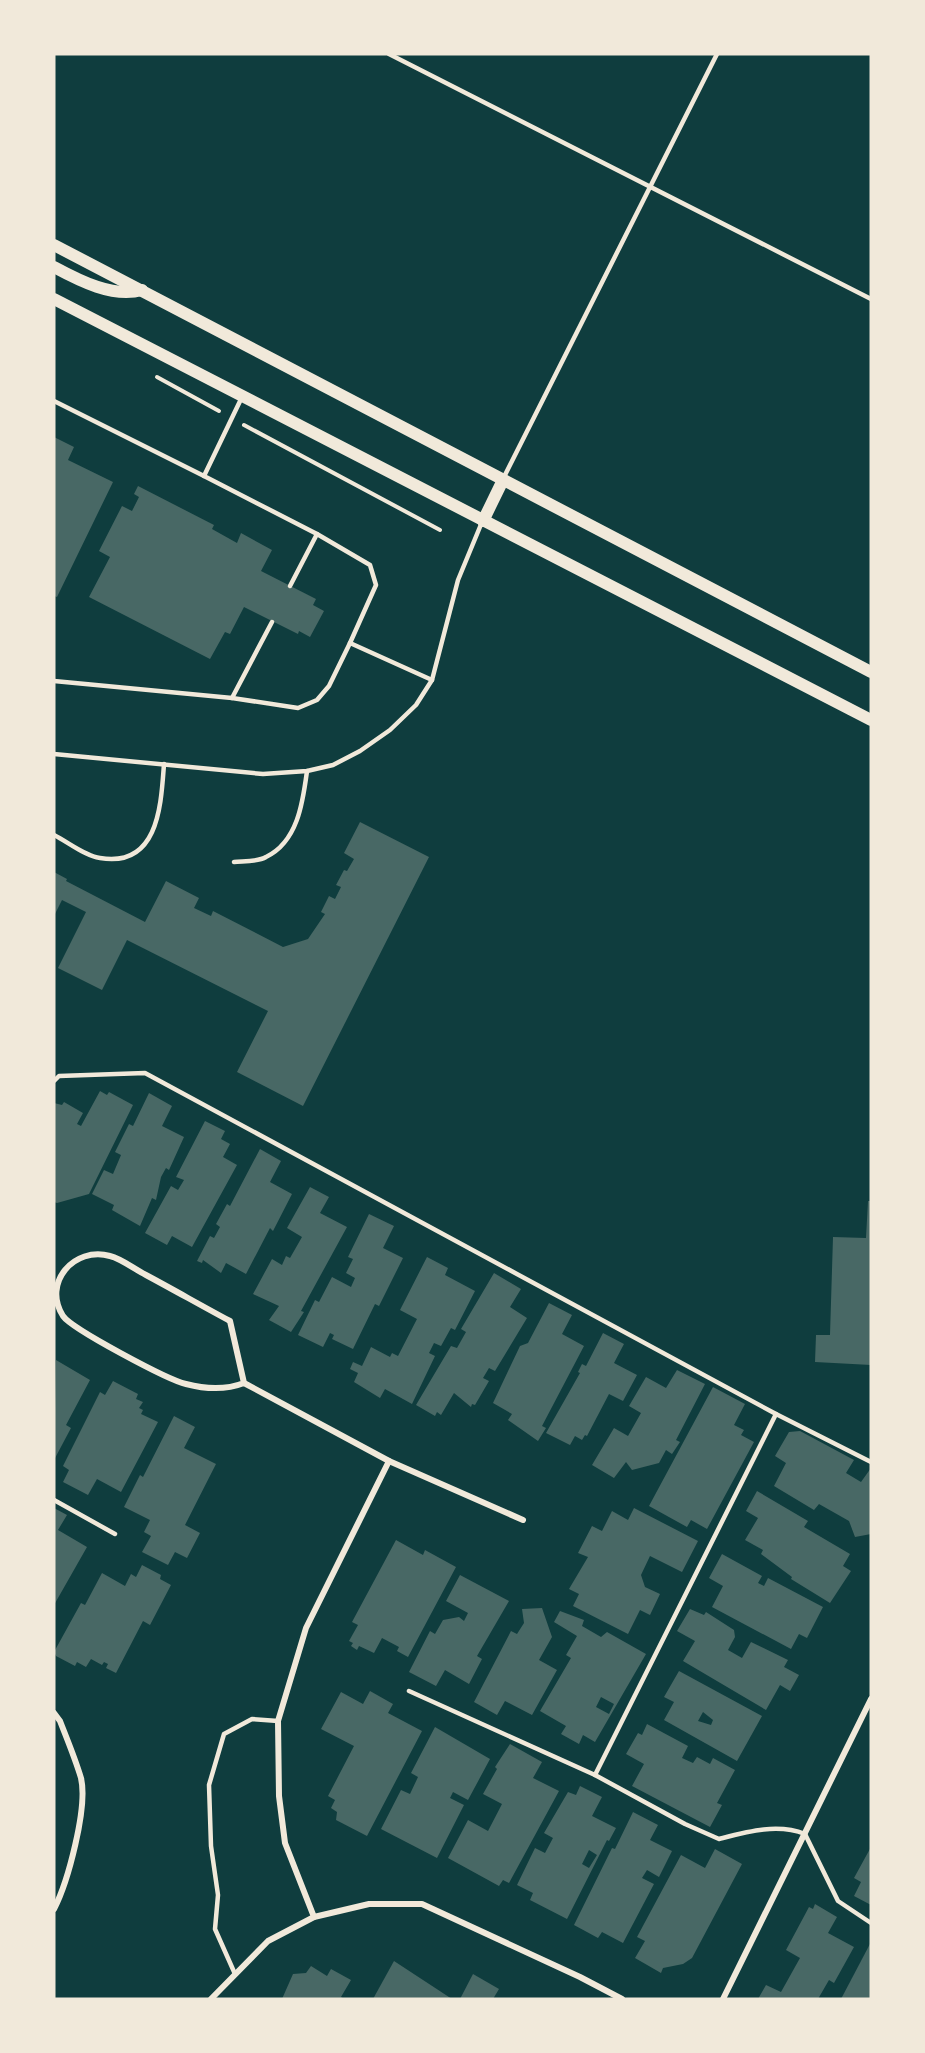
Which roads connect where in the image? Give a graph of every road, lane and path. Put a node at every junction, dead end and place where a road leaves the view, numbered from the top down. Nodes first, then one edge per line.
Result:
1 (389, 54) edge
2 (717, 54) edge
3 (650, 187) junction
4 (54, 244) edge
5 (54, 267) edge
6 (142, 290) junction
7 (54, 299) edge
8 (871, 299) edge
9 (242, 397) junction
10 (54, 401) edge
11 (204, 476) junction
12 (503, 480) junction
13 (483, 521) junction
14 (317, 534) junction
15 (290, 586) dead end
16 (272, 622) dead end
17 (350, 643) junction
18 (871, 672) edge
19 (432, 680) junction
20 (54, 681) edge
21 (232, 698) junction
22 (871, 720) edge
23 (54, 754) edge
24 (164, 764) junction
25 (307, 771) junction
26 (54, 835) edge
27 (234, 862) dead end
28 (54, 1081) edge
29 (244, 1383) junction
30 (776, 1414) junction
31 (389, 1461) junction
32 (871, 1462) edge
33 (54, 1500) edge
34 (523, 1520) dead end
35 (115, 1534) dead end
36 (409, 1691) dead end
37 (871, 1700) edge
38 (54, 1713) edge
39 (278, 1721) junction
40 (595, 1775) junction
41 (805, 1834) junction
42 (54, 1909) edge
43 (314, 1917) junction
44 (871, 1923) edge
45 (235, 1974) junction
46 (211, 1999) edge
47 (622, 1999) edge
48 (723, 1999) edge

1 - 3 lane
2 - 3 lane
3 - 8 lane
3 - 12 lane
4 - 6 main road
5 - 6 main road
6 - 12 main road
7 - 9 main road
9 - 11 lane
9 - 13 main road
10 - 11 lane
11 - 14 lane
12 - 13 main road
12 - 18 main road
13 - 19 lane
13 - 22 main road
14 - 15 lane
14 - 17 lane
16 - 21 lane
17 - 19 lane
17 - 21 lane
19 - 25 lane
20 - 21 lane
23 - 24 lane
24 - 25 lane
24 - 26 lane
25 - 27 lane
28 - 30 lane
29 - 29 street
29 - 31 street
30 - 32 lane
30 - 40 lane
31 - 34 street
31 - 39 street
33 - 35 lane
36 - 40 lane
37 - 41 street
38 - 42 street
39 - 43 street
39 - 45 lane
40 - 41 lane
41 - 44 lane
41 - 48 street
43 - 45 street
43 - 47 street
45 - 46 street

